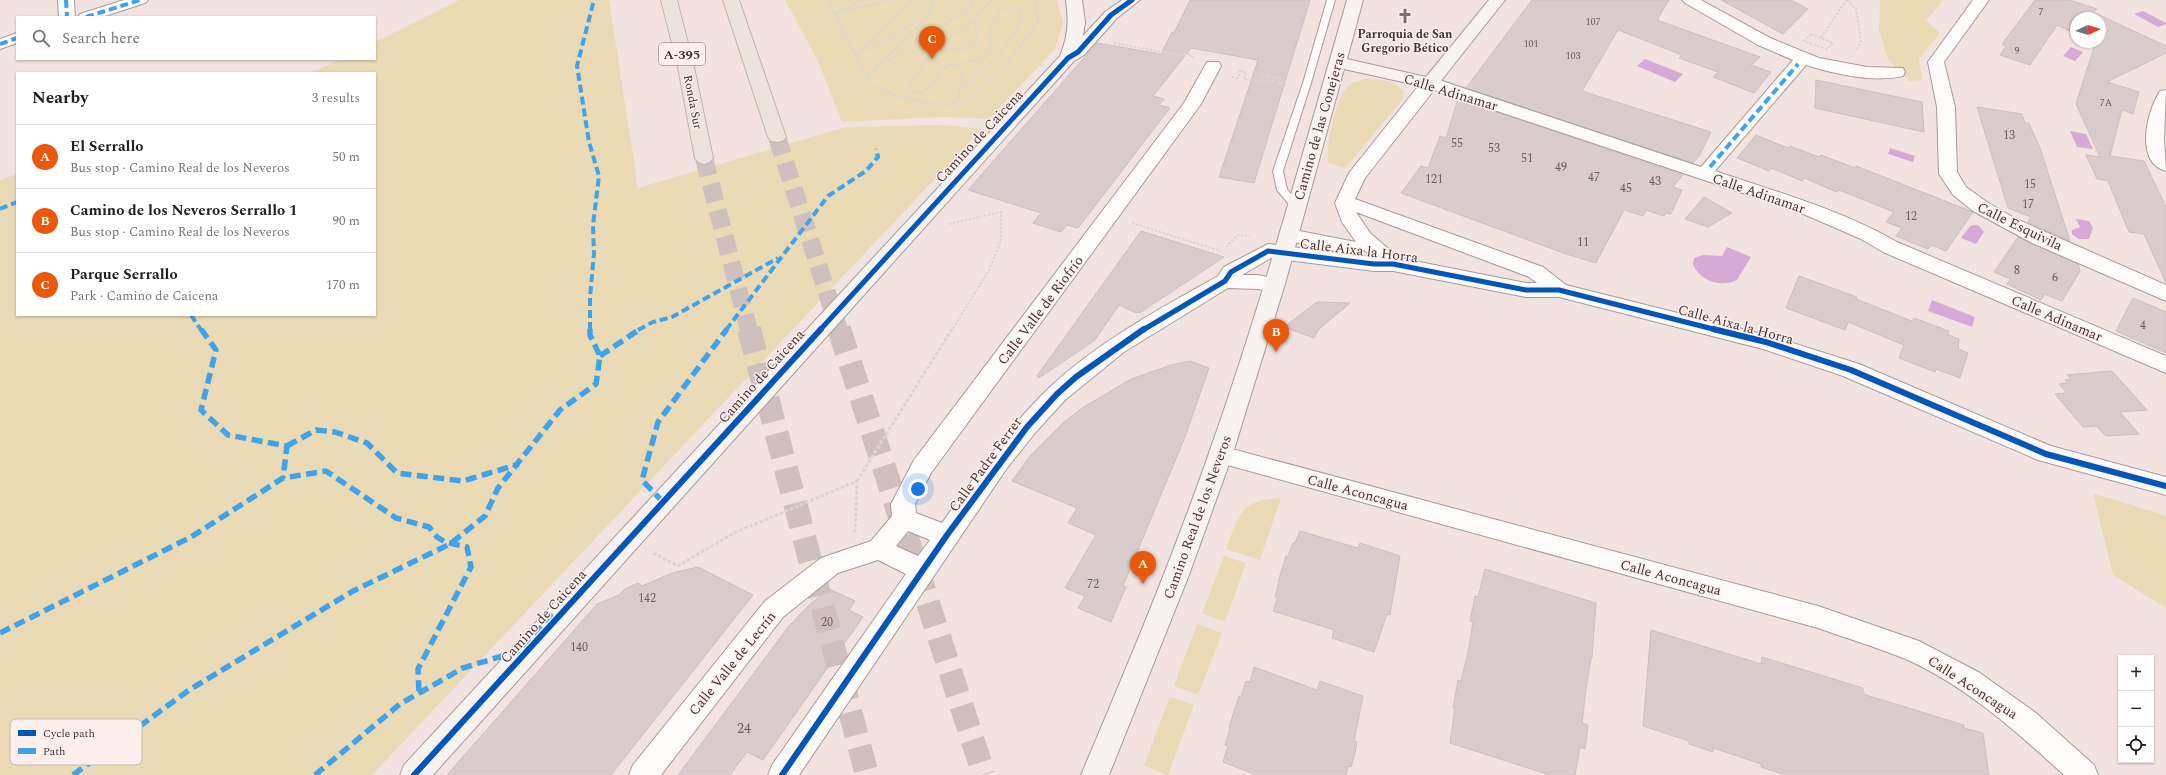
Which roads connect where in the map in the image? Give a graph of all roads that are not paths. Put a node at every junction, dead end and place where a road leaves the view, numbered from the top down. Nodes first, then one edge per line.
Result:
1 (66, 0) edge
2 (140, 0) edge
3 (669, 0) edge
4 (731, 0) edge
5 (1074, 0) edge
6 (1132, 0) edge
7 (1331, 0) edge
8 (1355, 0) edge
9 (1497, 0) edge
10 (1690, 0) edge
11 (1981, 0) edge
12 (1107, 14) edge
13 (67, 16) edge
14 (89, 16) edge
15 (1077, 22) junction
16 (16, 38) edge
17 (0, 44) edge
18 (1068, 58) junction
19 (1337, 62) junction
20 (1798, 64) dead end
21 (1213, 66) dead end
22 (1897, 72) dead end
23 (1430, 83) junction
24 (2166, 95) edge
25 (777, 136) tunnel mouth
26 (704, 158) tunnel mouth
27 (2166, 165) edge
28 (1710, 167) dead end
29 (1344, 203) junction
30 (1296, 207) junction
31 (1286, 244) junction
32 (1386, 259) junction
33 (1226, 281) junction
34 (1274, 285) junction
35 (1559, 290) junction
36 (2166, 294) edge
37 (2166, 364) edge
38 (1221, 455) junction
39 (2166, 486) edge
40 (904, 519) junction
41 (947, 536) junction
42 (879, 549) junction
43 (923, 570) junction
44 (414, 775) edge
45 (643, 775) edge
46 (782, 775) edge
47 (1096, 775) edge
48 (2084, 775) edge

1 - 13 street
2 - 14 street
3 - 26 highway, Ronda Sur / A-395
4 - 25 highway
5 - 15 street, Camino de Caicena
6 - 12 street, Camino de Caicena
7 - 30 lane
8 - 19 street, Camino de las Conejeras
9 - 23 street
10 - 22 street
11 - 36 street, Calle Esquivila
12 - 15 street
12 - 18 street, Camino de Caicena
15 - 18 street, Camino de Caicena
16 - 17 street
18 - 44 street, Camino de Caicena
19 - 23 street, Calle Adinamar
19 - 30 street, Camino de las Conejeras
20 - 28 street
21 - 40 street, Calle Valle de Riofrío
23 - 29 street
23 - 37 street, Calle Adinamar
24 - 27 street
29 - 32 street
29 - 35 street, Calle Aixa la Horra
30 - 31 street, Camino de las Conejeras
31 - 32 street, Calle Aixa la Horra
31 - 33 street, Calle Padre Ferrer
31 - 34 street, Camino Real de los Neveros
32 - 35 street, Calle Aixa la Horra
33 - 34 street
33 - 41 street, Calle Padre Ferrer
34 - 38 street, Camino Real de los Neveros
35 - 39 street, Calle Aixa la Horra
38 - 47 street, Camino Real de los Neveros
38 - 48 street, Calle Aconcagua
40 - 41 street
40 - 42 street
41 - 43 street, Calle Padre Ferrer
42 - 43 street
42 - 45 street, Calle Valle de Lecrín
43 - 46 street, Calle Padre Ferrer

